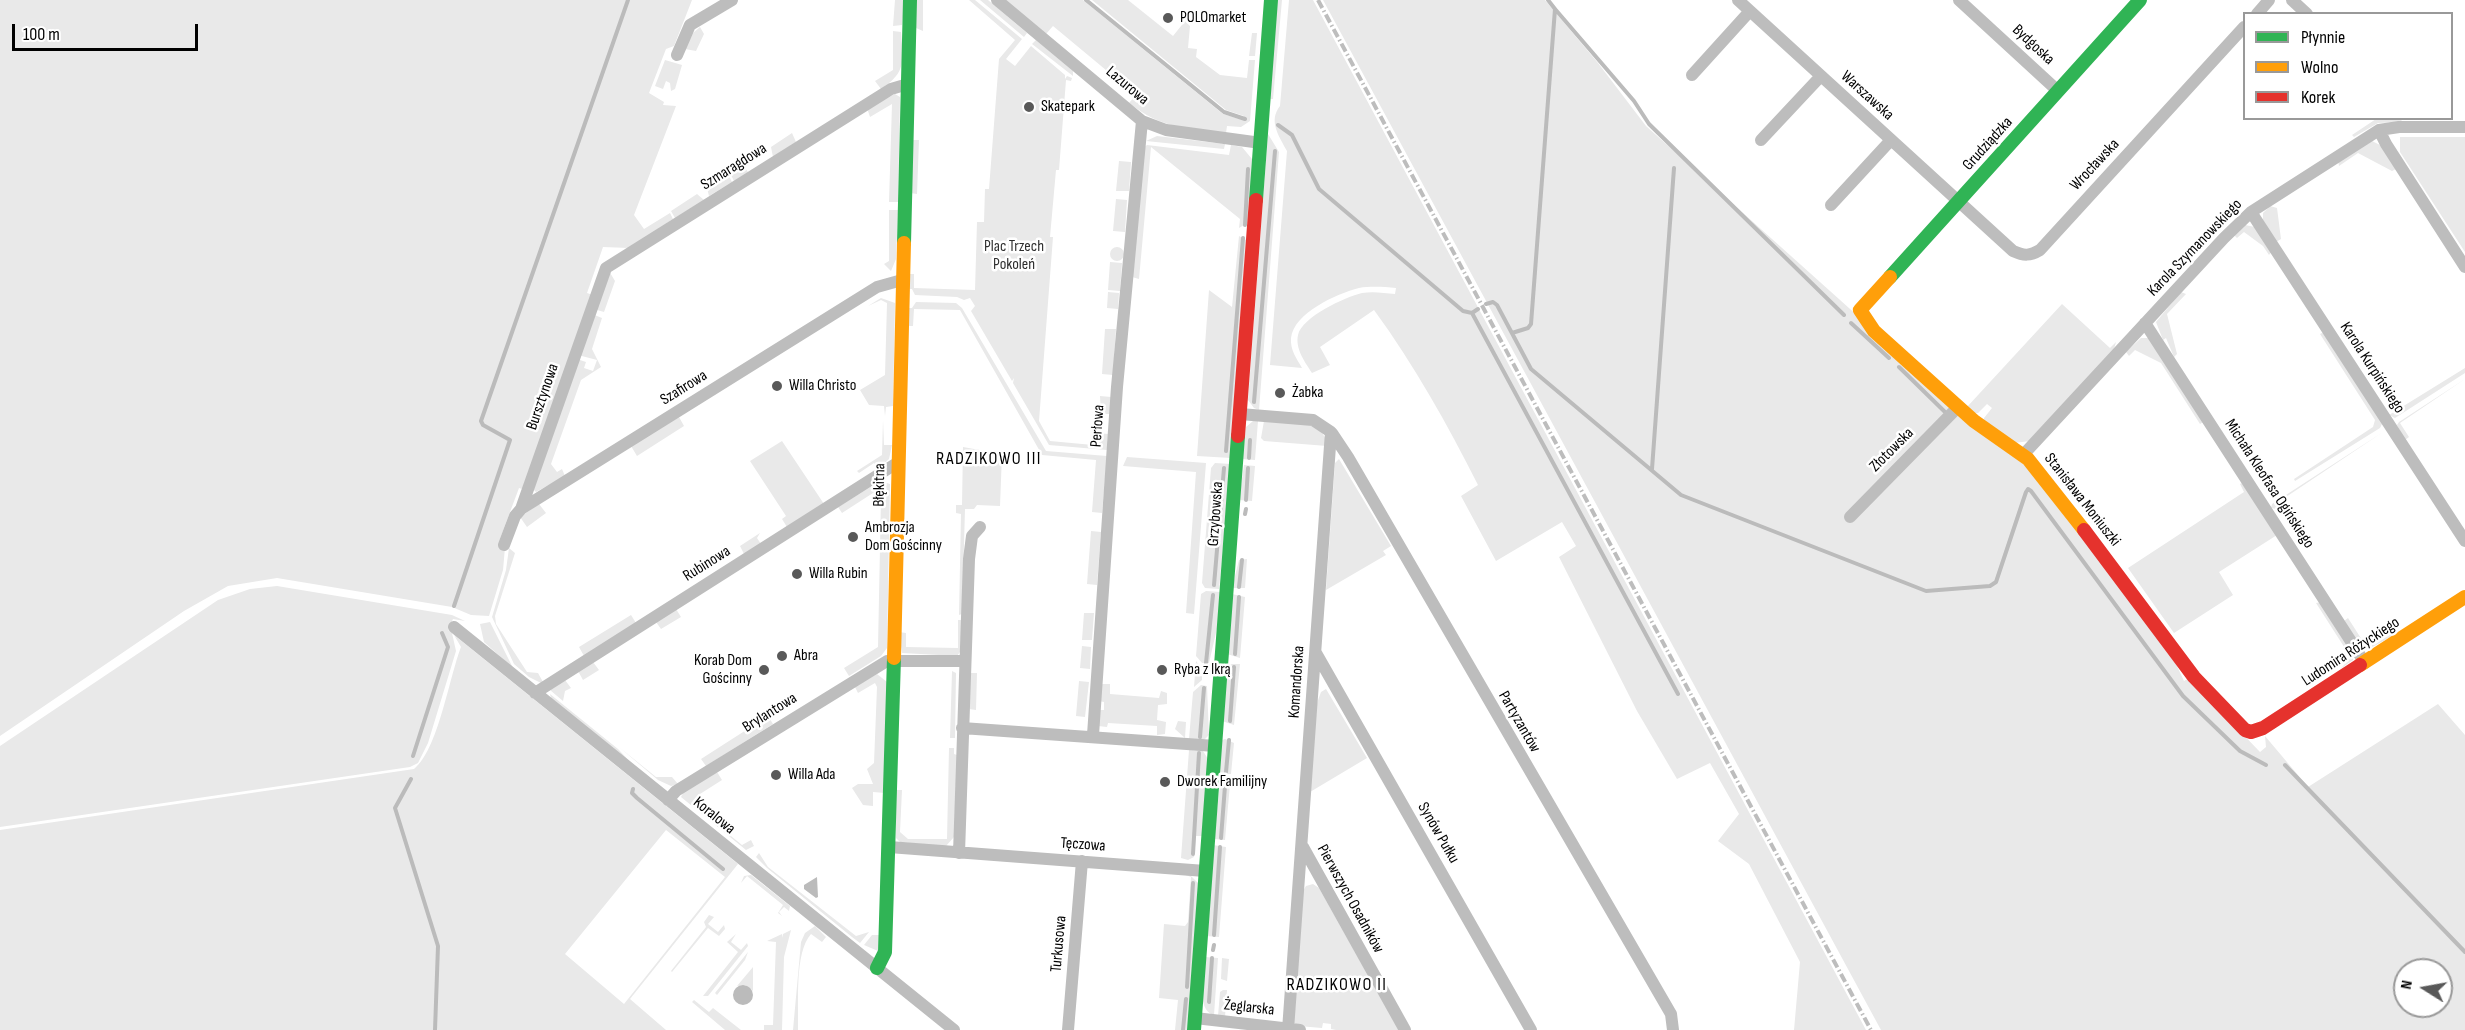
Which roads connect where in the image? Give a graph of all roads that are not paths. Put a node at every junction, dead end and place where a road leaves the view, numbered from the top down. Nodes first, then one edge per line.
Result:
1 (732, 0) edge
2 (910, 0) edge
3 (996, 0) edge
4 (1271, 0) edge
5 (1738, 0) edge
6 (1959, 0) edge
7 (2140, 0) edge
8 (2269, 0) edge
9 (2292, 0) edge
10 (1750, 11) junction
11 (2259, 12) edge
12 (2305, 12) edge
13 (2243, 28) edge
14 (676, 55) dead end
15 (1692, 75) dead end
16 (1820, 76) junction
17 (908, 84) junction
18 (2058, 91) junction
19 (1142, 121) junction
20 (2421, 123) edge
21 (2465, 127) edge
22 (2379, 130) junction
23 (1761, 140) dead end
24 (1891, 140) junction
25 (1261, 143) junction
26 (1958, 202) junction
27 (1831, 205) dead end
28 (2251, 212) junction
29 (2465, 267) edge
30 (902, 280) junction
31 (595, 296) joint
32 (1860, 310) joint
33 (2145, 322) junction
34 (1958, 407) junction
35 (1240, 414) junction
36 (1331, 432) junction
37 (2024, 454) junction
38 (897, 463) junction
39 (521, 509) junction
40 (1850, 517) dead end
41 (980, 526) dead end
42 (2465, 541) edge
43 (504, 545) dead end
44 (2465, 597) edge
45 (454, 627) dead end
46 (1315, 652) junction
47 (893, 660) junction
48 (965, 661) junction
49 (2365, 663) junction
50 (535, 693) junction
51 (962, 728) junction
52 (2254, 732) joint
53 (1093, 735) junction
54 (1215, 746) junction
55 (668, 800) junction
56 (1302, 846) junction
57 (889, 847) junction
58 (959, 853) junction
59 (1082, 861) junction
60 (1205, 871) junction
61 (877, 968) junction
62 (1194, 1024) edge
63 (954, 1030) edge
64 (1068, 1030) edge
65 (1292, 1030) edge
66 (1405, 1030) edge
67 (1531, 1030) edge
68 (1673, 1030) edge

1 - 14 street
2 - 17 street, Błękitna
3 - 19 street, Lazurowa
4 - 25 street, Grzybowska
5 - 10 street, Warszawska
6 - 18 street, Bydgoska
7 - 18 street, Grudziądzka
8 - 11 street
9 - 12 street
10 - 15 street
10 - 16 street, Warszawska
13 - 26 street, Wrocławska
16 - 23 street, Warszawska
16 - 24 street, Warszawska
17 - 30 street, Błękitna
17 - 31 street, Szmaragdowa
18 - 26 street, Grudziądzka
19 - 25 street, Lazurowa
19 - 53 street, Perłowa
20 - 21 street, Karola Szymanowskiego
20 - 22 street, Karola Szymanowskiego
22 - 28 street, Karola Szymanowskiego
22 - 29 street
24 - 26 street, Warszawska
24 - 27 street, Warszawska
25 - 35 street, Grzybowska
26 - 32 street, Grudziądzka
28 - 33 street, Karola Szymanowskiego
28 - 42 street, Karola Kurpińskiego
30 - 38 street, Błękitna
30 - 39 street, Szafirowa
31 - 39 street, Bursztynowa
32 - 34 street, Stanisława Moniuszki
33 - 37 street, Karola Szymanowskiego
33 - 49 street, Michała Kleofasa Ogińskiego
34 - 37 street, Stanisława Moniuszki
34 - 40 street, Złotowska
35 - 36 street
35 - 54 street, Grzybowska
36 - 46 street, Komandorska
36 - 68 street, Partyzantów
37 - 52 street, Stanisława Moniuszki
38 - 47 street, Błękitna
38 - 50 street, Rubinowa
39 - 43 street
41 - 48 street
44 - 49 street, Ludomira Różyckiego
45 - 50 street, Koralowa
46 - 56 street, Komandorska
46 - 67 street, Synów Pułku
47 - 48 street
47 - 55 street, Brylantowa
47 - 57 street, Błękitna
48 - 51 street
49 - 52 street, Ludomira Różyckiego
50 - 55 street, Koralowa
51 - 53 street
51 - 58 street
53 - 54 street
54 - 60 street, Grzybowska
55 - 61 street, Koralowa
56 - 65 street, Komandorska
56 - 66 street, Pierwszych Osadników
57 - 58 street, Tęczowa
57 - 61 street, Błękitna
58 - 59 street, Tęczowa
59 - 60 street, Tęczowa
59 - 64 street, Turkusowa
60 - 62 street, Grzybowska
61 - 63 street, Koralowa
62 - 65 street, Żeglarska

